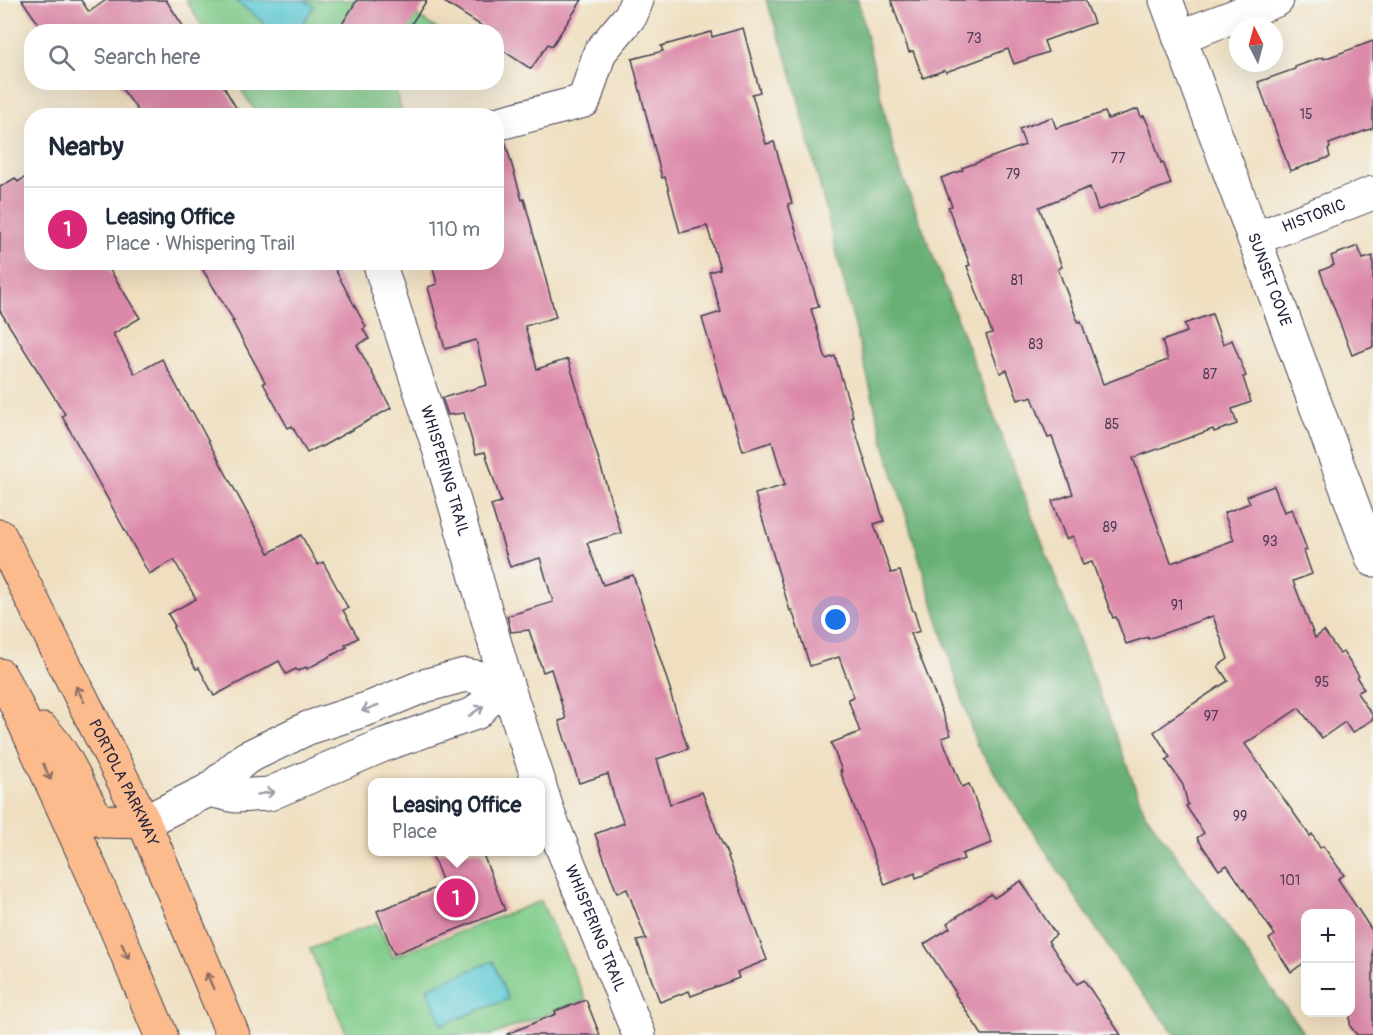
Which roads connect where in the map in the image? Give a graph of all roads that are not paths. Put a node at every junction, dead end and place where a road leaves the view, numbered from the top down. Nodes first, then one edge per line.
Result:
1 (637, 0) edge
2 (1166, 0) edge
3 (1276, 0) edge
4 (1179, 37) junction
5 (504, 122) edge
6 (1373, 193) edge
7 (1254, 239) junction
8 (382, 270) edge
9 (0, 536) edge
10 (1373, 561) edge
11 (506, 682) junction
12 (7, 688) edge
13 (537, 778) edge
14 (209, 790) junction
15 (545, 802) edge
16 (144, 822) junction
17 (161, 1035) edge
18 (233, 1035) edge
19 (639, 1035) edge

1 - 5 street
2 - 4 street, SUNSET COVE
3 - 4 street
4 - 7 street, SUNSET COVE
6 - 7 street, HISTORIC
7 - 10 street, SUNSET COVE
8 - 11 street, WHISPERING TRAIL
16 -> 9 main road, PORTOLA PARKWAY
11 - 13 street, WHISPERING TRAIL
11 -> 14 street
14 -> 11 street
12 - 16 main road
12 -> 17 main road
14 - 16 street
15 - 19 street, WHISPERING TRAIL
18 -> 16 main road, PORTOLA PARKWAY

